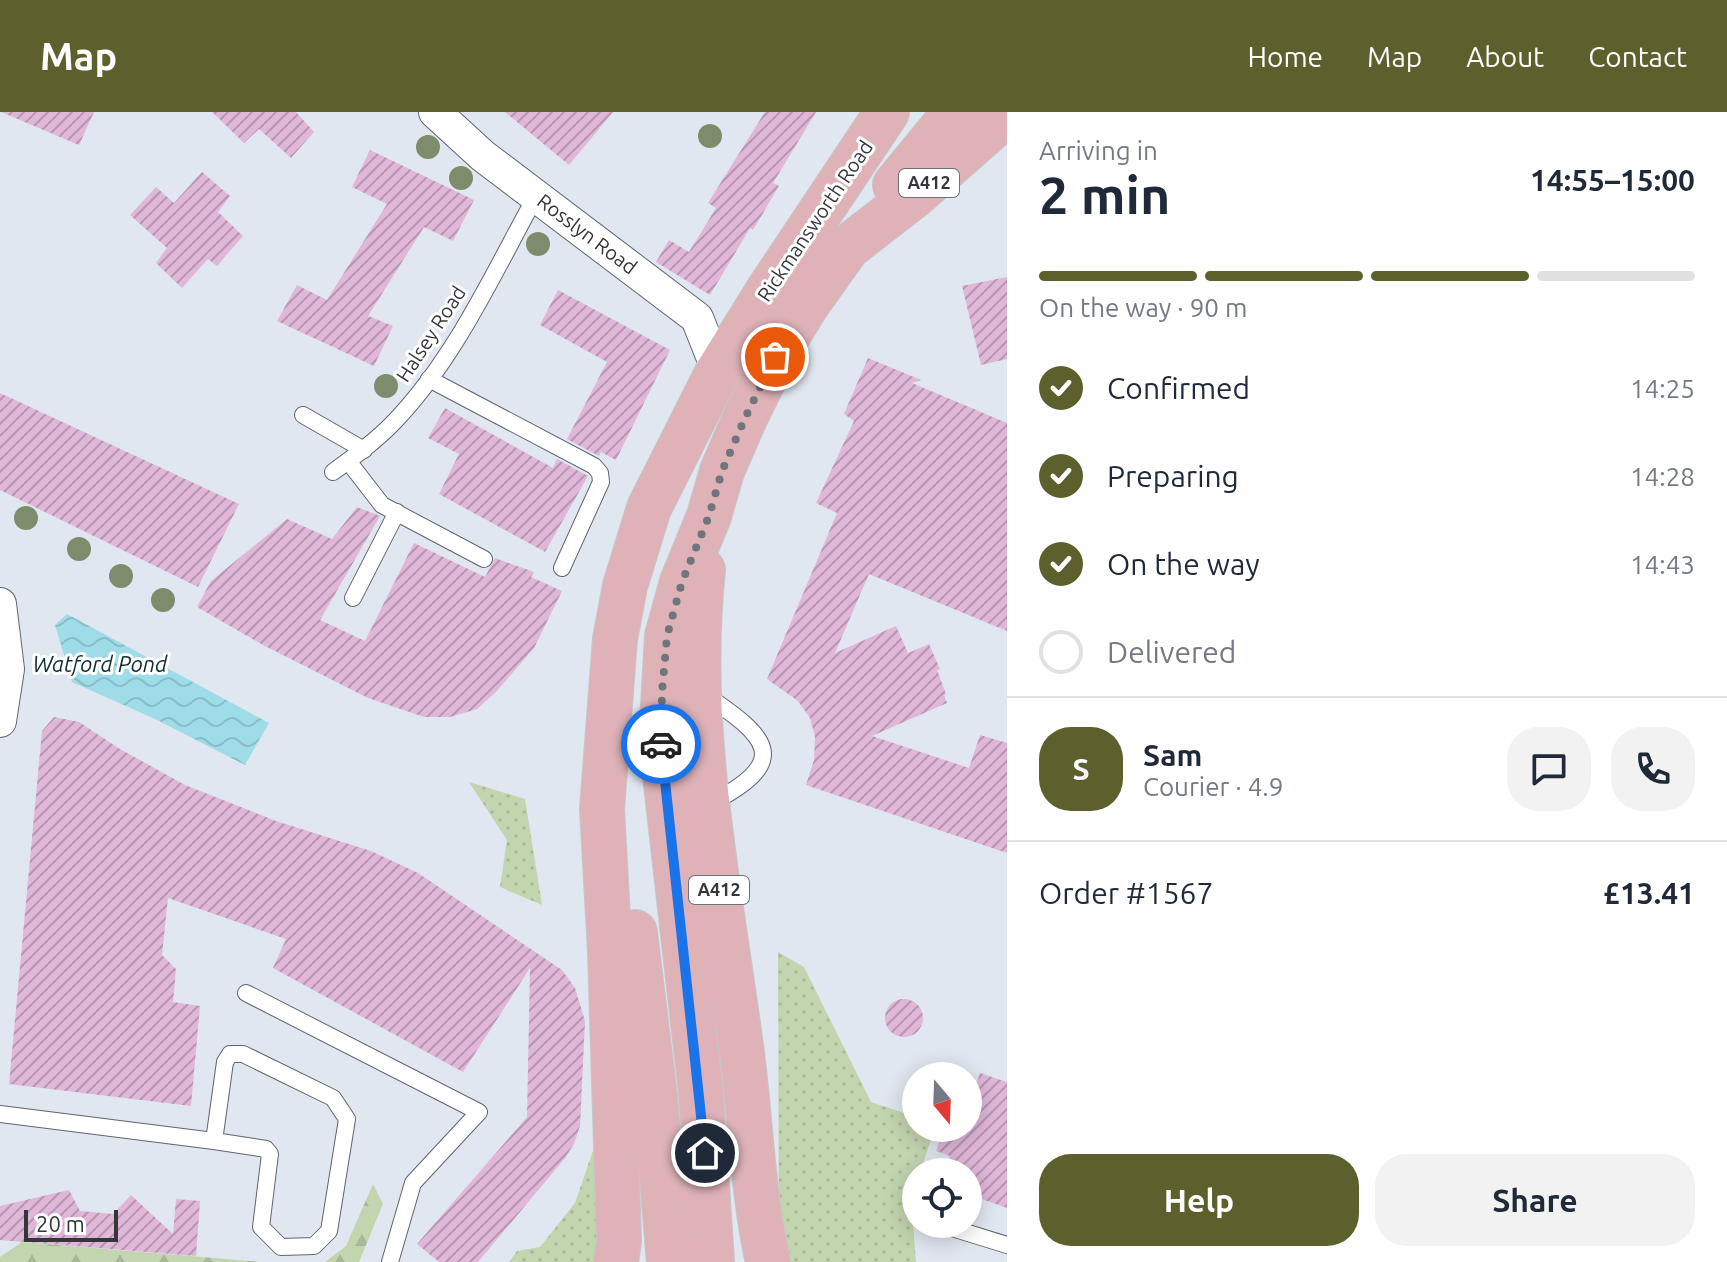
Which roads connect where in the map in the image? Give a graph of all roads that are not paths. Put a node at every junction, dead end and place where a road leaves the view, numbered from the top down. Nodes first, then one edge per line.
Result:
1 (435, 112) edge
2 (887, 112) edge
3 (955, 112) edge
4 (1007, 114) edge
5 (536, 196) junction
6 (848, 247) junction
7 (718, 371) junction
8 (429, 379) junction
9 (303, 415) dead end
10 (364, 450) junction
11 (348, 461) junction
12 (333, 472) dead end
13 (397, 512) junction
14 (709, 516) junction
15 (484, 559) dead end
16 (562, 568) dead end
17 (353, 598) dead end
18 (0, 604) edge
19 (615, 639) junction
20 (699, 691) junction
21 (0, 721) edge
22 (709, 804) junction
23 (246, 993) dead end
24 (0, 1114) edge
25 (214, 1141) junction
26 (982, 1237) edge
27 (1007, 1245) edge
28 (390, 1262) edge
29 (616, 1262) edge
30 (669, 1262) edge
31 (712, 1262) edge
32 (768, 1262) edge

1 - 5 street, Rosslyn Road
2 - 7 main road, Rickmansworth Road
3 - 6 main road
4 - 6 main road, Rickmansworth Road / A412
5 - 7 street, Rosslyn Road
5 - 8 lane, Halsey Road
6 - 14 main road, Rickmansworth Road / A412
7 - 19 main road, Rickmansworth Road
8 - 10 lane, Halsey Road
8 - 16 lane
9 - 10 lane
10 - 11 lane, Halsey Road
11 - 12 lane, Halsey Road
11 - 13 lane
13 - 15 lane
13 - 17 lane
14 - 20 main road, A412
14 - 31 main road, A412
18 - 21 street
19 - 29 main road
19 - 30 main road
20 - 22 main road, A412
20 - 22 lane
22 - 32 main road, A412
23 - 28 lane
24 - 25 lane
25 - 25 lane
26 - 27 lane

